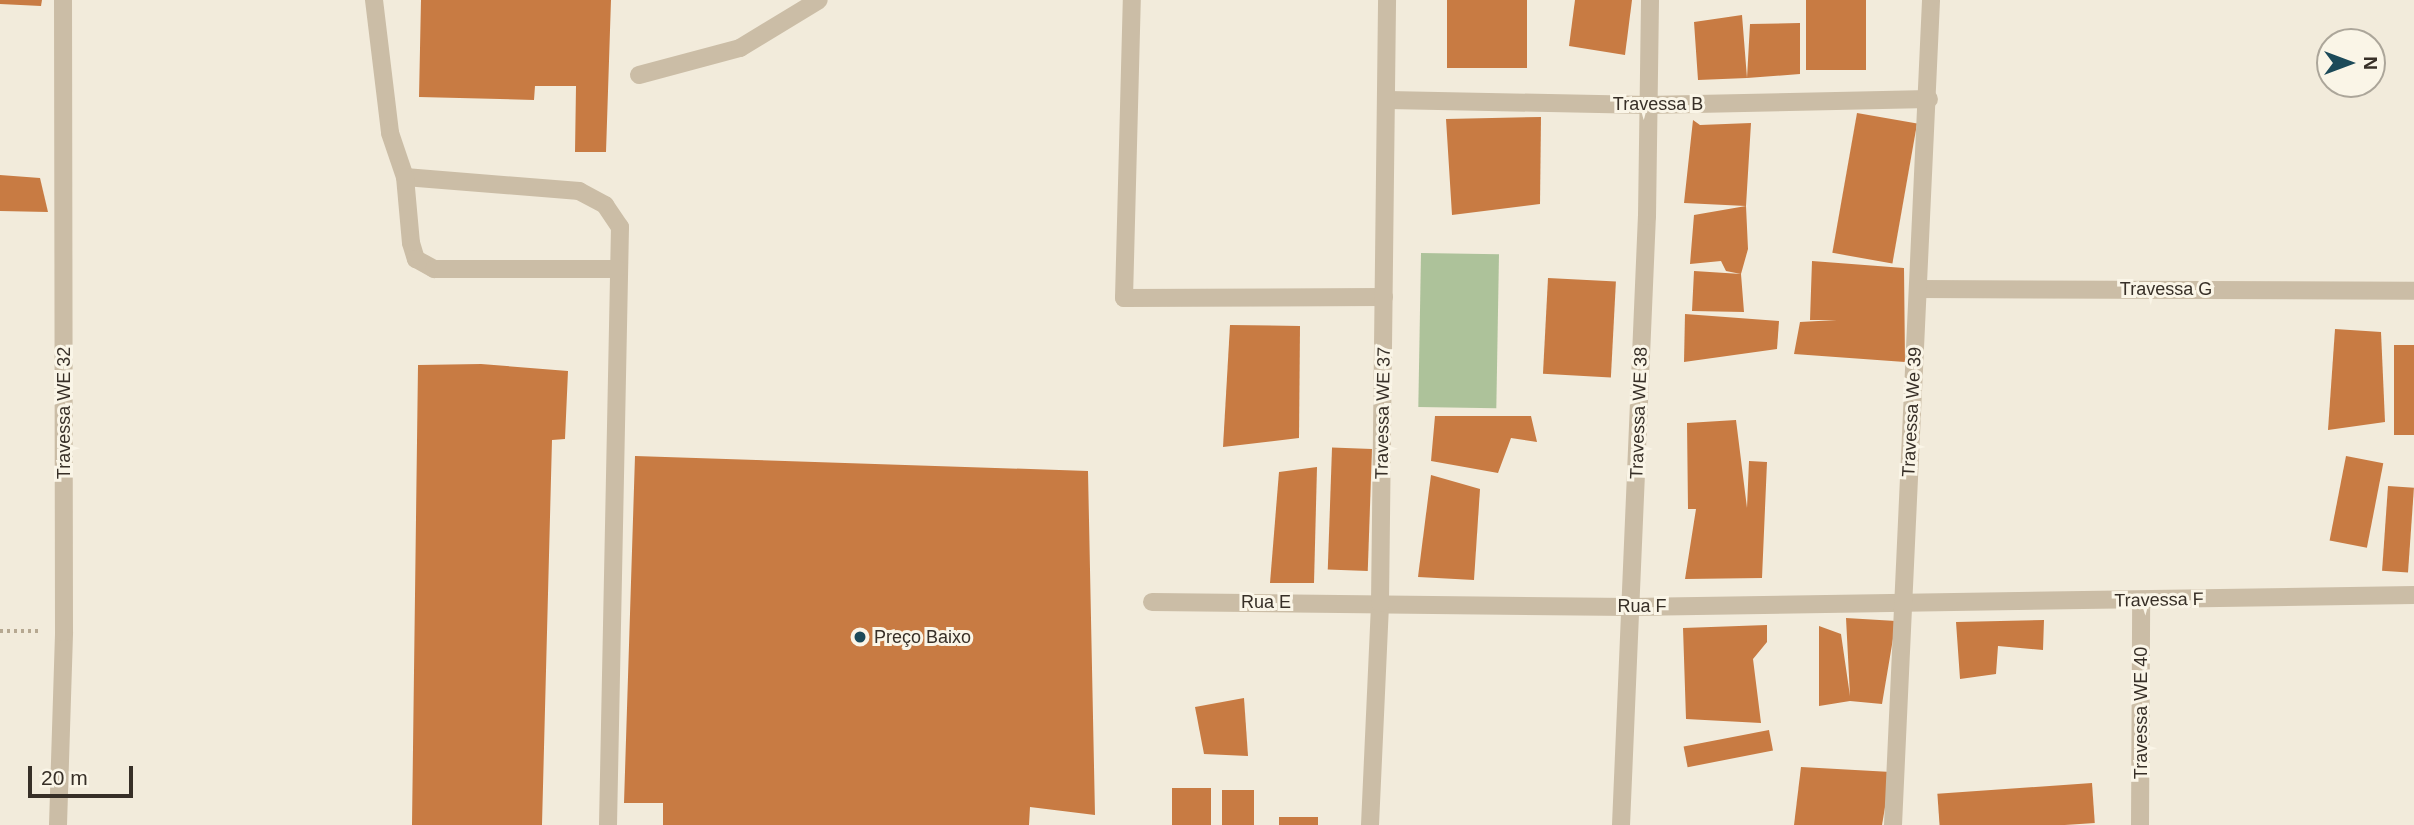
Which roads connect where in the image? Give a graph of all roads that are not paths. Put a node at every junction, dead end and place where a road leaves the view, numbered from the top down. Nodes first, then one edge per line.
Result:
1 (63, 0) edge
2 (374, 0) edge
3 (819, 0) edge
4 (1132, 0) edge
5 (1387, 0) edge
6 (1650, 0) edge
7 (1931, 0) edge
8 (639, 75) dead end
9 (1929, 99) junction
10 (1388, 100) junction
11 (1648, 105) junction
12 (405, 177) junction
13 (617, 269) junction
14 (1918, 289) junction
15 (2414, 291) edge
16 (1384, 297) junction
17 (2414, 595) edge
18 (1903, 601) junction
19 (2141, 601) junction
20 (1152, 602) dead end
21 (1380, 603) junction
22 (1631, 607) junction
23 (58, 825) edge
24 (608, 825) edge
25 (1370, 825) edge
26 (1621, 825) edge
27 (1893, 825) edge
28 (2140, 825) edge

1 - 23 street, Travessa WE 32
2 - 12 street
3 - 8 street
4 - 16 street
5 - 10 street, Travessa WE 37
6 - 11 street, Travessa WE 38
7 - 9 street, Travessa We 39
9 - 11 street, Travessa B
9 - 14 street, Travessa We 39
10 - 11 street, Travessa B
10 - 16 street, Travessa WE 37
11 - 22 street, Travessa WE 38
12 - 13 street
12 - 13 street
13 - 24 street
14 - 15 street, Travessa G
14 - 18 street, Travessa We 39
16 - 21 street, Travessa WE 37
17 - 19 street, Travessa F
18 - 19 street, Travessa F
18 - 22 street, Rua F
18 - 27 street, Travessa We 39
19 - 28 street, Travessa WE 40
20 - 21 street, Rua E
21 - 22 street, Rua F
21 - 25 street, Travessa WE 37
22 - 26 street, Travessa WE 38

